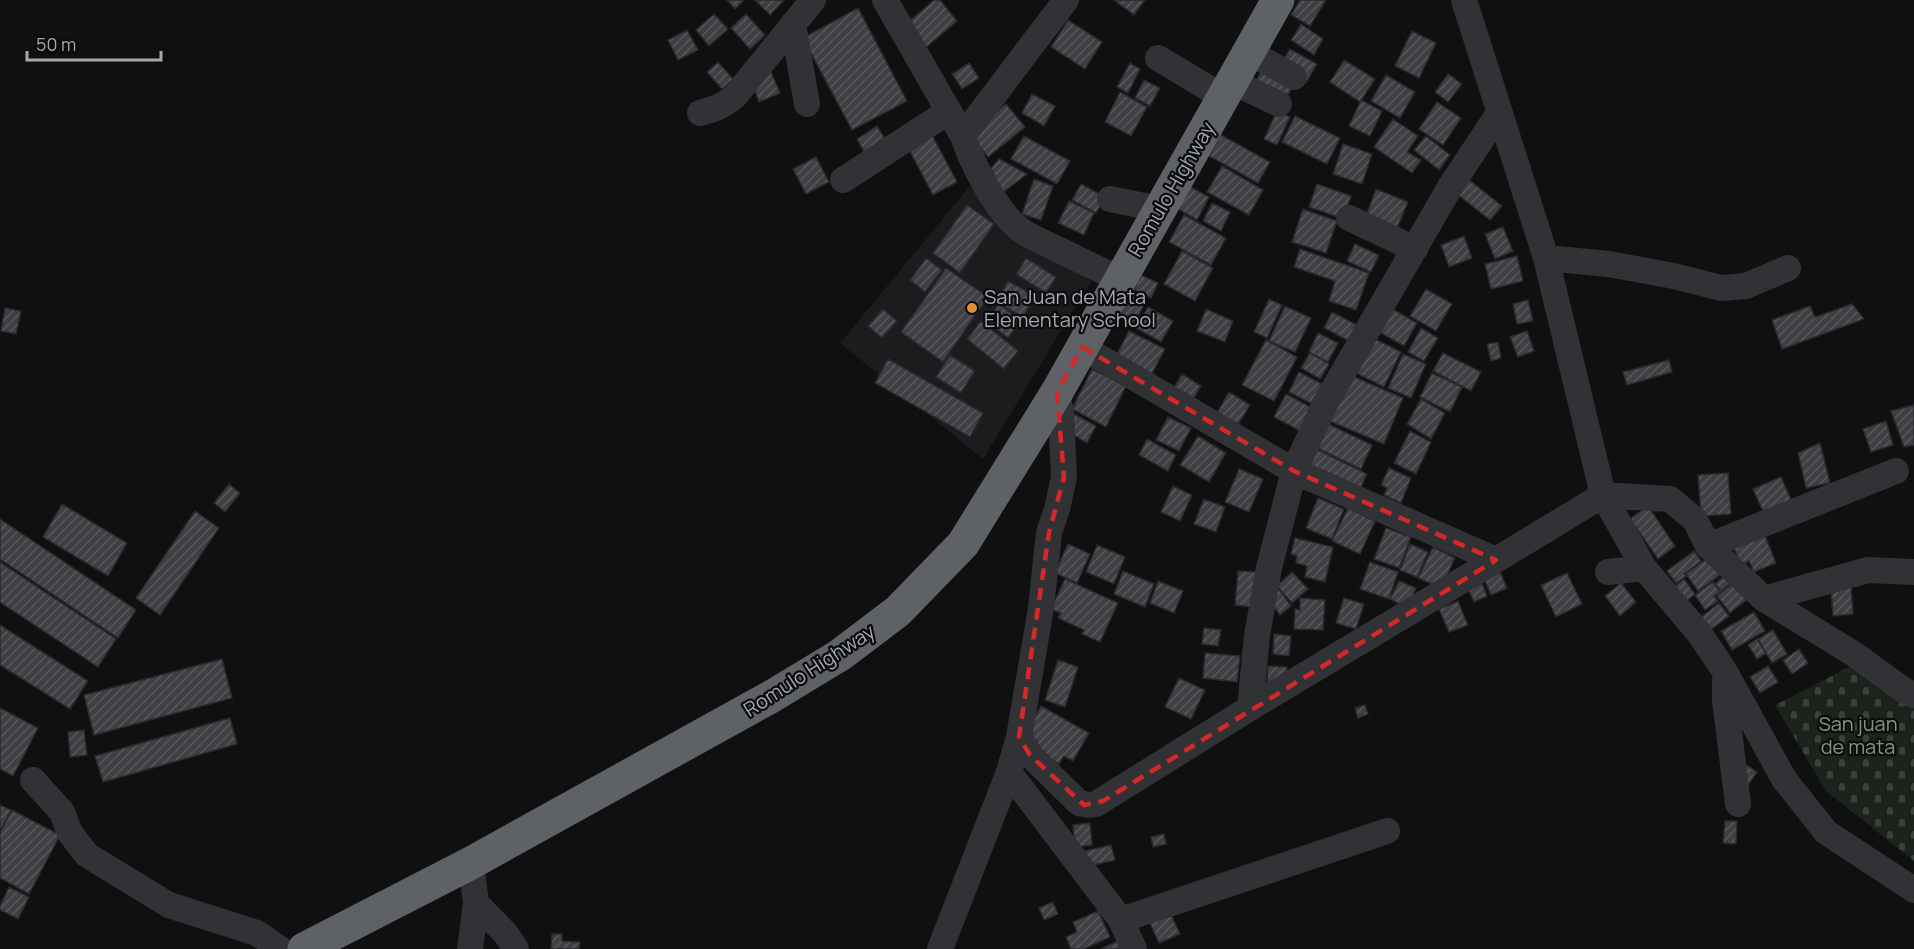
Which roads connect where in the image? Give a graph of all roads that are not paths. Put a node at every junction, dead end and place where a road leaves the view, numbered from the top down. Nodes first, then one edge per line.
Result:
1 (813, 0) edge
2 (885, 0) edge
3 (1066, 0) edge
4 (1278, 0) edge
5 (1464, 0) edge
6 (793, 24) junction
7 (1249, 52) junction
8 (1158, 58) dead end
9 (1294, 77) dead end
10 (1228, 89) junction
11 (807, 104) dead end
12 (1279, 104) dead end
13 (949, 111) junction
14 (700, 112) dead end
15 (1499, 113) junction
16 (963, 136) junction
17 (843, 180) dead end
18 (1110, 199) dead end
19 (1159, 209) junction
20 (1348, 218) dead end
21 (1415, 249) junction
22 (1546, 258) junction
23 (1788, 268) dead end
24 (1120, 279) junction
25 (1082, 347) junction
26 (1058, 392) junction
27 (1294, 471) junction
28 (1896, 471) dead end
29 (1603, 495) junction
30 (1708, 546) junction
31 (1496, 560) junction
32 (1644, 568) junction
33 (1608, 572) dead end
34 (1914, 572) edge
35 (1764, 599) junction
36 (1724, 670) junction
37 (1914, 695) edge
38 (1250, 708) junction
39 (1019, 737) junction
40 (1009, 772) junction
41 (33, 780) dead end
42 (1738, 804) dead end
43 (1387, 831) dead end
44 (471, 863) junction
45 (1914, 890) edge
46 (476, 903) junction
47 (1121, 920) junction
48 (471, 946) edge
49 (280, 949) edge
50 (304, 949) edge
51 (515, 949) edge
52 (940, 949) edge
53 (1134, 949) edge

1 - 6 street
2 - 13 street
3 - 16 street
4 - 7 highway, Romulo Highway
5 - 15 street
6 - 11 street
6 - 14 street
7 - 9 street
7 - 10 highway, Romulo Highway
8 - 10 street
10 - 12 street
10 - 19 highway, Romulo Highway
13 - 16 street
13 - 17 street
15 - 21 street
15 - 22 street
16 - 24 street
18 - 19 street
19 - 24 highway, Romulo Highway
20 - 21 street
21 - 27 street
22 - 23 street
22 - 29 street
24 - 25 highway, Romulo Highway
25 - 26 highway, Romulo Highway
25 - 27 street
26 - 39 street
26 - 44 highway, Romulo Highway
27 - 31 street
27 - 38 street
28 - 30 street
29 - 30 street
29 - 31 street
29 - 32 street
30 - 35 street
31 - 38 street
32 - 33 street
32 - 36 street
34 - 35 street
35 - 37 street
36 - 42 street
36 - 45 street
38 - 39 street
39 - 40 street
40 - 47 street
40 - 52 street
41 - 49 street
43 - 47 street
44 - 46 street
44 - 50 highway, Romulo Highway
46 - 48 street
46 - 51 street
47 - 53 street
48 - 51 street

